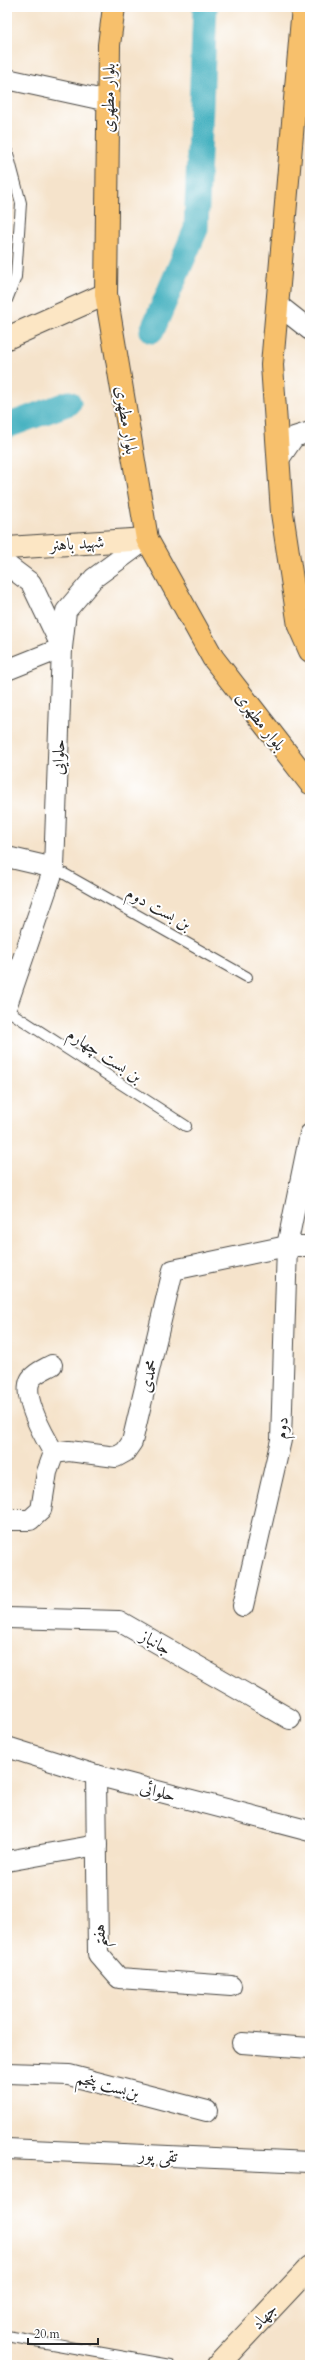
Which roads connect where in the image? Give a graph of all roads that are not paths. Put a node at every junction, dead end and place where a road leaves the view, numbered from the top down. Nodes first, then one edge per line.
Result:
1 (114, 7) edge
2 (303, 7) edge
3 (7, 79) edge
4 (108, 101) junction
5 (7, 150) edge
6 (106, 294) junction
7 (7, 300) edge
8 (277, 304) junction
9 (310, 330) edge
10 (7, 338) edge
11 (310, 432) edge
12 (279, 459) junction
13 (147, 539) junction
14 (7, 548) edge
15 (7, 565) edge
16 (62, 648) junction
17 (310, 651) edge
18 (7, 670) edge
19 (310, 783) edge
20 (7, 857) edge
21 (54, 868) junction
22 (247, 977) dead end
23 (7, 1005) edge
24 (7, 1010) edge
25 (186, 1126) dead end
26 (310, 1134) edge
27 (287, 1246) junction
28 (310, 1246) edge
29 (52, 1365) dead end
30 (54, 1453) junction
31 (7, 1520) edge
32 (243, 1606) dead end
33 (7, 1618) edge
34 (290, 1719) dead end
35 (7, 1748) edge
36 (96, 1775) junction
37 (310, 1830) edge
38 (97, 1845) junction
39 (7, 1861) edge
40 (231, 1986) dead end
41 (242, 2043) dead end
42 (310, 2048) edge
43 (7, 2073) edge
44 (207, 2111) dead end
45 (7, 2148) edge
46 (310, 2162) edge
47 (310, 2267) edge
48 (7, 2336) edge
49 (170, 2365) edge
50 (218, 2365) edge

1 - 4 main road, بلوار مطهری
2 - 8 main road
3 - 4 street
4 - 6 main road, بلوار مطهری
5 - 7 lane
6 - 10 main road
6 - 13 main road, بلوار مطهری
8 - 9 street
8 - 12 main road
11 - 12 street
12 - 17 main road
13 - 14 main road, شهید باهنر
13 - 16 street, حلوایی
13 - 19 main road, بلوار مطهری
15 - 16 street
16 - 18 street
16 - 21 street, حلوایی
20 - 21 street
21 - 22 lane, بن بست دوم
21 - 23 street, حلوایی
24 - 25 lane, بن بست چهارم
26 - 27 street, دوم
27 - 28 street, محمدی
27 - 30 street, محمدی
27 - 32 street, دوم
29 - 30 street
30 - 31 street
33 - 34 street, جانباز
35 - 36 street, حلوائی
36 - 37 street, حلوائی
36 - 38 street, هفتم
38 - 39 street
38 - 40 street, هفتم
41 - 42 street
43 - 44 street, بن‌بست پنجم
45 - 46 street, تقی پور
47 - 50 main road, جهاد
48 - 49 lane

